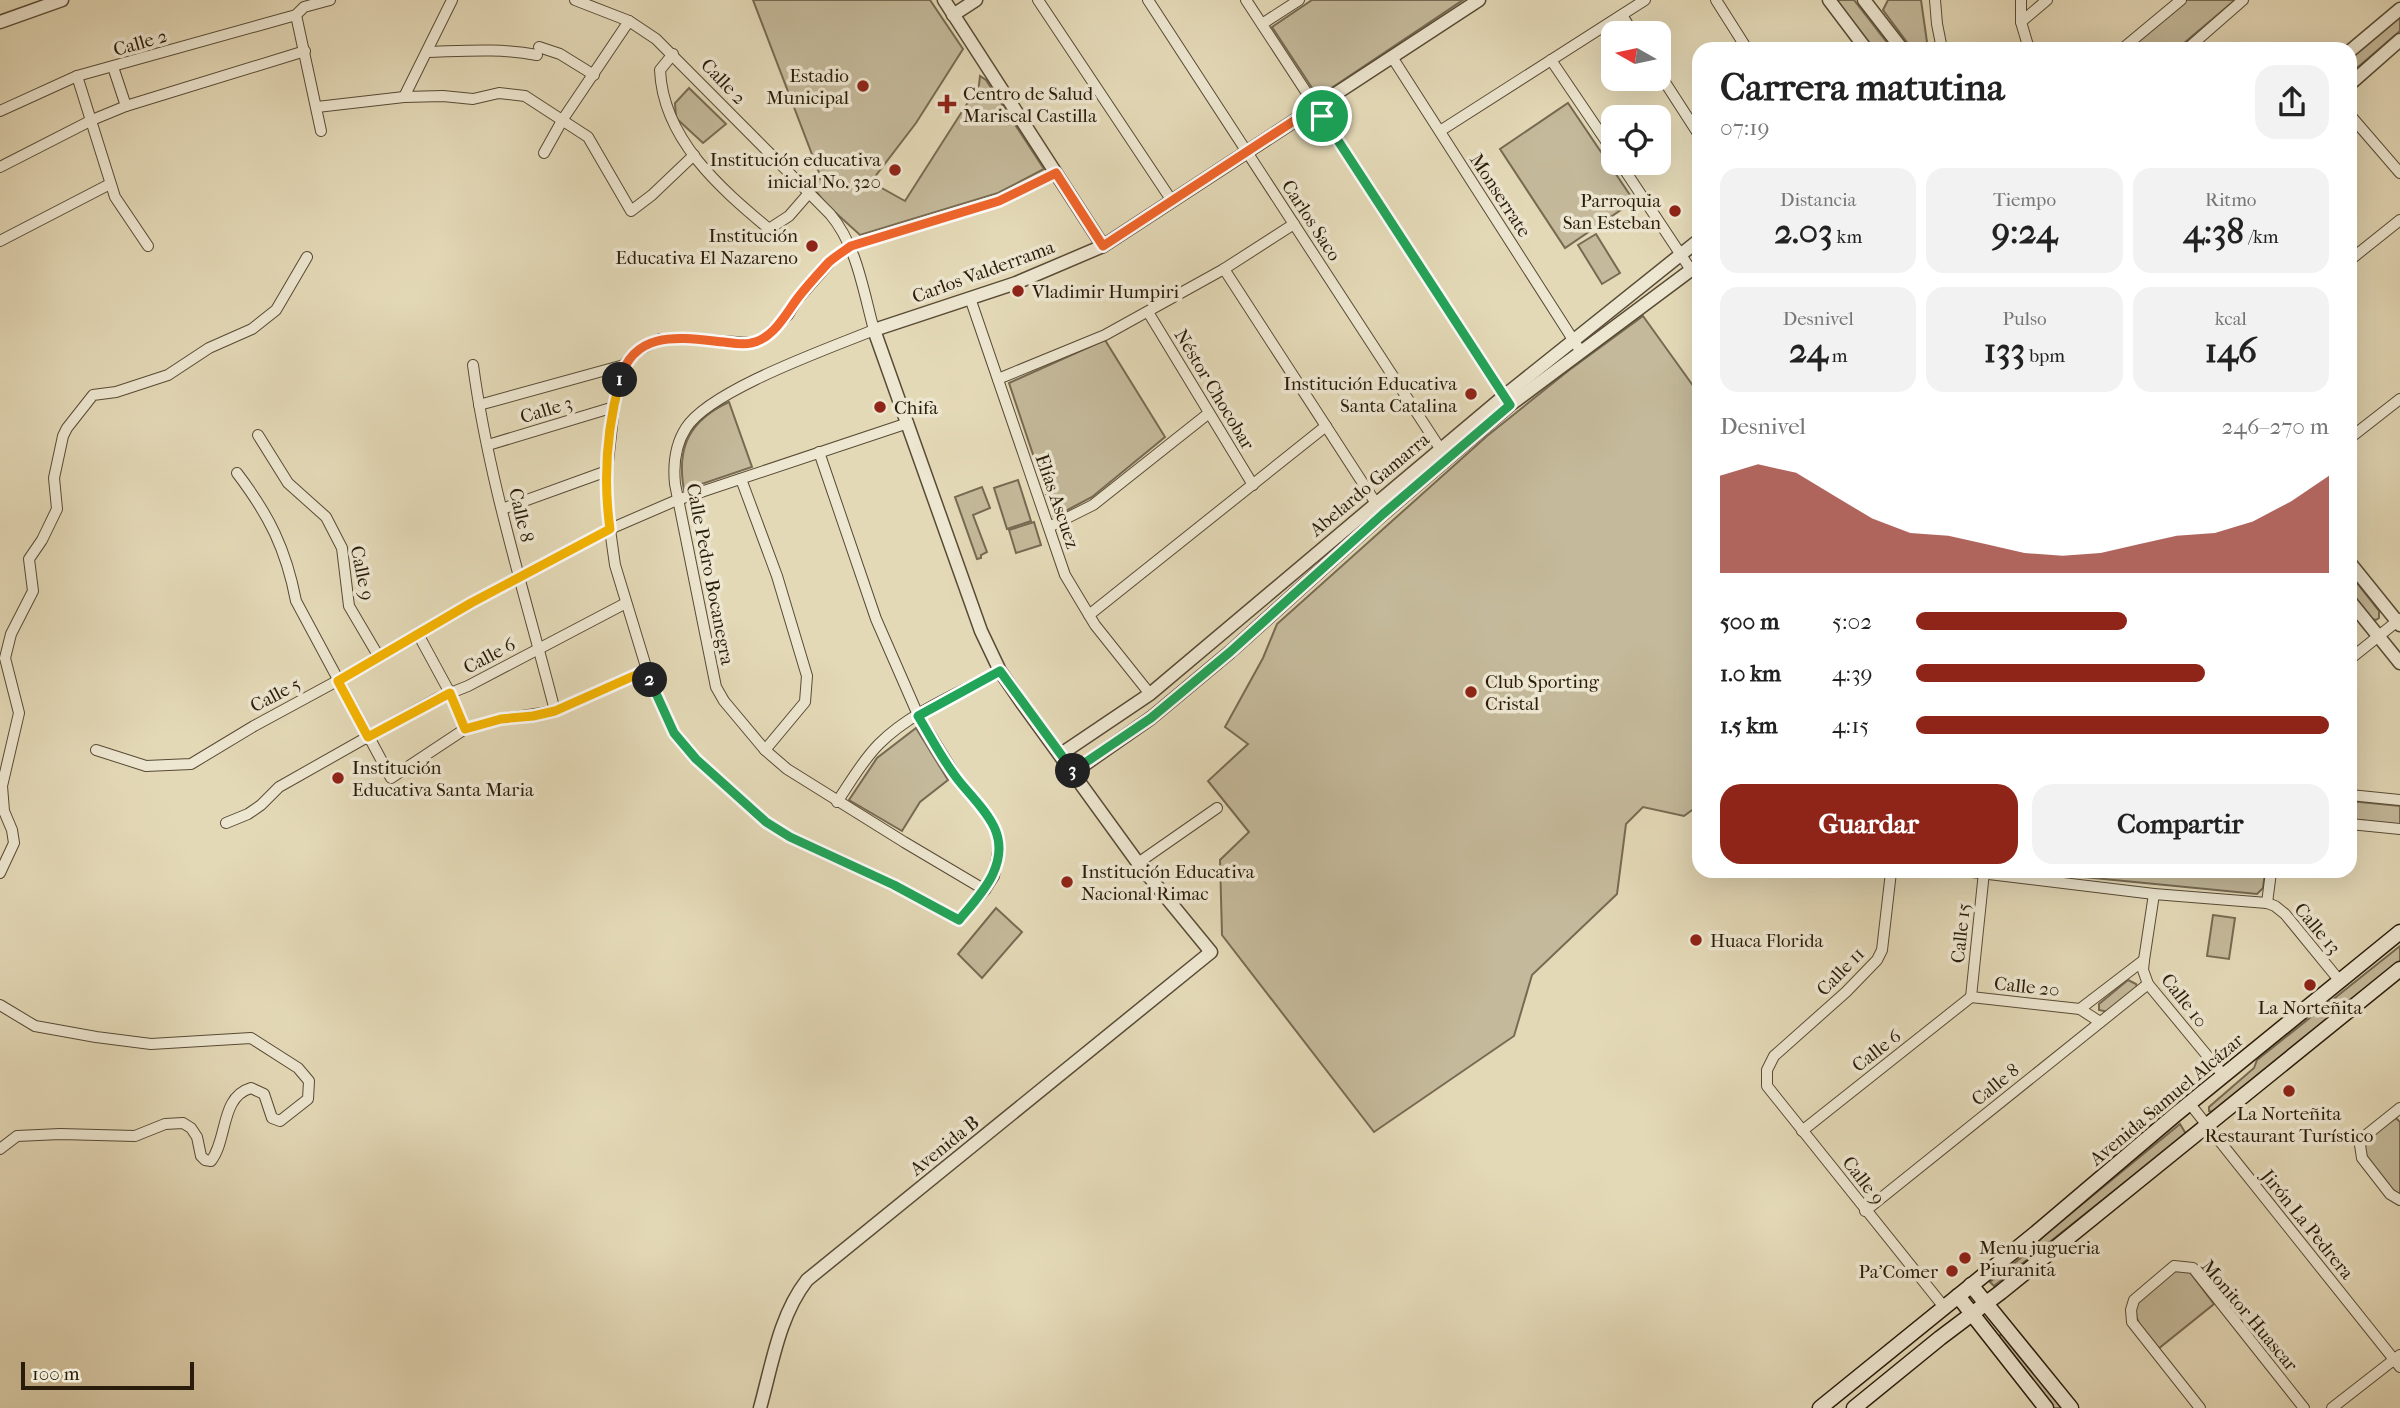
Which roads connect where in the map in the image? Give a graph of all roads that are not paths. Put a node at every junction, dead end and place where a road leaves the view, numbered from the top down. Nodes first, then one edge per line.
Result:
1 (62, 0) edge
2 (330, 0) edge
3 (452, 0) edge
4 (575, 0) edge
5 (944, 0) edge
6 (976, 0) edge
7 (1038, 0) edge
8 (1148, 0) edge
9 (1246, 0) edge
10 (1299, 0) edge
11 (1479, 0) edge
12 (1645, 0) edge
13 (1716, 0) edge
14 (1829, 0) edge
15 (1936, 0) edge
16 (2021, 0) edge
17 (2047, 0) edge
18 (2181, 0) edge
19 (2243, 0) edge
20 (1869, 2) edge
21 (301, 8) edge
22 (2400, 9) edge
23 (953, 15) junction
24 (1622, 15) junction
25 (629, 21) junction
26 (1626, 21) edge
27 (0, 22) edge
28 (2021, 22) junction
29 (1262, 24) junction
30 (2400, 40) edge
31 (1743, 42) edge
32 (1861, 42) edge
33 (1897, 42) edge
34 (1941, 42) edge
35 (2027, 42) edge
36 (2130, 42) edge
37 (2195, 42) edge
38 (2357, 45) edge
39 (305, 51) junction
40 (428, 52) junction
41 (673, 54) junction
42 (1392, 57) junction
43 (1552, 60) junction
44 (113, 67) junction
45 (594, 75) junction
46 (77, 76) junction
47 (2357, 78) edge
48 (1671, 91) edge
49 (404, 97) junction
50 (126, 106) junction
51 (317, 107) junction
52 (1315, 107) junction
53 (0, 111) edge
54 (563, 119) junction
55 (92, 120) junction
56 (2357, 123) edge
57 (1692, 124) edge
58 (321, 131) dead end
59 (1440, 131) junction
60 (1601, 134) edge
61 (1247, 152) junction
62 (544, 153) dead end
63 (694, 155) junction
64 (0, 167) edge
65 (1056, 173) junction
66 (2400, 173) edge
67 (1628, 175) edge
68 (110, 184) junction
69 (809, 193) junction
70 (1172, 201) junction
71 (2400, 220) edge
72 (1294, 224) junction
73 (0, 241) edge
74 (1692, 245) edge
75 (148, 246) dead end
76 (851, 246) junction
77 (1103, 246) junction
78 (1681, 254) junction
79 (2357, 254) edge
80 (307, 257) dead end
81 (1692, 264) edge
82 (1224, 269) junction
83 (1692, 269) edge
84 (970, 298) junction
85 (1148, 312) junction
86 (874, 330) junction
87 (1574, 340) junction
88 (1581, 352) junction
89 (473, 365) dead end
90 (624, 365) junction
91 (998, 379) junction
92 (2400, 399) edge
93 (1507, 401) junction
94 (479, 405) junction
95 (614, 407) junction
96 (1209, 413) junction
97 (908, 424) junction
98 (1326, 426) junction
99 (2357, 433) edge
100 (258, 435) dead end
101 (488, 445) junction
102 (819, 452) junction
103 (1443, 454) junction
104 (607, 471) junction
105 (237, 473) dead end
106 (741, 479) junction
107 (1253, 485) junction
108 (677, 500) junction
109 (502, 509) junction
110 (1380, 509) junction
111 (1049, 527) junction
112 (610, 529) junction
113 (2357, 571) edge
114 (519, 577) junction
115 (626, 603) junction
116 (2357, 610) edge
117 (1089, 615) junction
118 (2399, 622) edge
119 (418, 634) junction
120 (2378, 636) junction
121 (1218, 637) junction
122 (539, 648) junction
123 (1230, 652) junction
124 (2357, 653) edge
125 (379, 657) junction
126 (2400, 663) edge
127 (647, 670) junction
128 (1000, 671) junction
129 (338, 681) junction
130 (450, 693) junction
131 (1150, 694) junction
132 (555, 711) junction
133 (918, 716) junction
134 (465, 729) junction
135 (368, 737) junction
136 (96, 750) dead end
137 (765, 750) junction
138 (1061, 754) junction
139 (1074, 772) junction
140 (2357, 796) edge
141 (2400, 800) edge
142 (838, 802) junction
143 (1217, 807) dead end
144 (226, 824) dead end
145 (2357, 825) edge
146 (2400, 829) edge
147 (1139, 863) junction
148 (0, 873) edge
149 (1890, 878) edge
150 (1983, 878) edge
151 (2030, 878) edge
152 (2270, 878) edge
153 (985, 890) junction
154 (2154, 894) junction
155 (2267, 903) junction
156 (2400, 932) edge
157 (2144, 960) junction
158 (2400, 969) edge
159 (2339, 980) junction
160 (2148, 984) junction
161 (1971, 997) junction
162 (0, 1005) edge
163 (2080, 1009) junction
164 (2100, 1022) junction
165 (1767, 1070) joint
166 (2224, 1076) junction
167 (2190, 1104) junction
168 (2400, 1108) edge
169 (2207, 1126) junction
170 (1802, 1130) junction
171 (0, 1149) edge
172 (2400, 1200) edge
173 (1865, 1211) junction
174 (1971, 1285) junction
175 (1958, 1296) junction
176 (1987, 1303) junction
177 (1944, 1307) junction
178 (1972, 1314) junction
179 (2398, 1360) edge
180 (760, 1408) edge
181 (1820, 1408) edge
182 (1854, 1408) edge
183 (2046, 1408) edge
184 (2071, 1408) edge
185 (2200, 1408) edge
186 (2304, 1408) edge
187 (2332, 1408) edge

1 - 27 street
2 - 21 street, Calle 2
3 - 40 street
4 - 25 street, Calle 2
5 - 23 street
6 - 23 street
7 - 70 street
8 - 61 street, Carlos Saco
9 - 29 street
10 - 29 street
11 - 42 street, Carlos Valderrama
12 - 24 street
13 - 31 street
14 - 32 street
15 - 34 street
16 - 28 street
17 - 28 street
18 - 36 street
19 - 37 street
20 - 33 street
21 - 39 street
21 - 44 street, Calle 2
22 - 38 street
23 - 65 street
24 - 26 street
24 - 43 street
25 - 41 street, Calle 2
25 - 45 street
28 - 35 street
29 - 52 street
30 - 47 street
39 - 50 street
39 - 51 street
40 - 45 street
40 - 49 street
41 - 63 street
41 - 69 street, Calle 2
42 - 52 street, Carlos Valderrama
42 - 59 street, Monserrate
43 - 59 street
43 - 60 street
44 - 46 street, Calle 2
44 - 50 street
45 - 54 street
46 - 53 street, Calle 2
46 - 55 street
48 - 57 street
49 - 51 street
49 - 54 street
50 - 55 street
51 - 58 street
52 - 61 street, Carlos Valderrama
52 - 93 street
54 - 62 street
54 - 63 street
55 - 64 street
55 - 68 street
56 - 66 street
59 - 87 street, Monserrate
61 - 70 street, Carlos Valderrama
61 - 72 street, Carlos Saco
63 - 69 street
65 - 76 street
65 - 77 street
67 - 78 street
68 - 73 street
68 - 75 street
69 - 76 street, Calle 2
70 - 77 street, Carlos Valderrama
71 - 79 street
72 - 82 street
72 - 103 street, Carlos Saco
74 - 78 street, Abelardo Gamarra
76 - 86 street, Calle 2
76 - 90 street
77 - 84 street, Carlos Valderrama
78 - 81 street
78 - 87 street, Abelardo Gamarra
80 - 148 street
82 - 85 street
82 - 98 street
83 - 88 street, Abelardo Gamarra
84 - 86 street, Carlos Valderrama
84 - 91 street, Elías Ascuez
85 - 91 street
85 - 96 street, Néstor Chocobar
86 - 97 street
86 - 108 street, Calle Pedro Bocanegra
87 - 88 street, Monserrate
87 - 93 street, Abelardo Gamarra
88 - 93 street, Abelardo Gamarra
89 - 94 street, Calle 8
90 - 94 street
90 - 95 street
91 - 111 street, Elías Ascuez
92 - 99 street
93 - 103 street, Abelardo Gamarra
94 - 101 street, Calle 8
95 - 101 street, Calle 3
95 - 104 street
96 - 107 street, Néstor Chocobar
96 - 111 street
97 - 102 street, Calle 5
97 - 128 street
98 - 107 street
98 - 110 street
100 - 125 street, Calle 9
101 - 109 street, Calle 8
102 - 106 street, Calle 5
102 - 133 street
103 - 110 street, Abelardo Gamarra
104 - 109 street
104 - 112 street
105 - 129 street
106 - 108 street, Calle 5
106 - 137 street
107 - 117 street
108 - 112 street, Calle 5
108 - 137 street, Calle Pedro Bocanegra
109 - 114 street, Calle 8
110 - 121 street, Abelardo Gamarra
110 - 123 street, Abelardo Gamarra
111 - 117 street, Elías Ascuez
112 - 114 street, Calle 5
112 - 115 street
113 - 118 street
114 - 119 street, Calle 5
114 - 122 street, Calle 8
115 - 122 street, Calle 6
115 - 127 street
116 - 120 street
117 - 131 street, Elías Ascuez
118 - 120 street
119 - 125 street, Calle 5
119 - 130 street
120 - 124 street
120 - 126 street
121 - 123 street
121 - 131 street, Abelardo Gamarra
122 - 130 street, Calle 6
122 - 132 street, Calle 8
123 - 139 street, Abelardo Gamarra
125 - 129 street, Calle 5
127 - 132 street
127 - 153 street
128 - 133 street
128 - 138 street
129 - 135 street
129 - 136 street, Calle 5
130 - 134 street
130 - 135 street, Calle 6
131 - 138 street, Abelardo Gamarra
132 - 134 street
133 - 142 street
133 - 153 street
134 - 135 street
135 - 144 street, Calle 6
137 - 142 street, Calle Pedro Bocanegra
138 - 139 street
139 - 147 street
140 - 141 street
142 - 153 street, Calle Pedro Bocanegra
143 - 147 street
145 - 146 street
147 - 180 street, Avenida B
149 - 165 street, Calle 11
150 - 161 street, Calle 15
151 - 154 street
152 - 155 street
154 - 155 street
154 - 157 street, Calle 10
155 - 159 street, Calle 13
156 - 159 main road, Avenida Samuel Alcázar
157 - 160 street, Calle 10
157 - 163 street, Calle 20
158 - 169 main road
159 - 166 main road, Avenida Samuel Alcázar
160 - 164 street, Calle 8
160 - 166 street, Calle 10
161 - 163 street, Calle 20
161 - 170 street, Calle 6
162 - 171 street
163 - 164 street, Calle 20
164 - 173 street, Calle 8
165 - 170 street, Calle 9
166 - 167 main road, Avenida Samuel Alcázar
167 - 169 street, Jirón La Pedrera
167 - 174 main road, Avenida Samuel Alcázar
168 - 172 street
169 - 176 main road
169 - 179 street, Jirón La Pedrera
170 - 173 street, Calle 9
173 - 177 street, Calle 9
174 - 175 main road, Avenida Samuel Alcázar
174 - 176 main road
175 - 177 main road, Avenida Samuel Alcázar
175 - 178 main road
176 - 178 main road
176 - 184 main road
177 - 181 main road, Avenida Samuel Alcázar
178 - 182 main road
178 - 183 main road
179 - 187 street
185 - 186 street, Monitor Huascar

